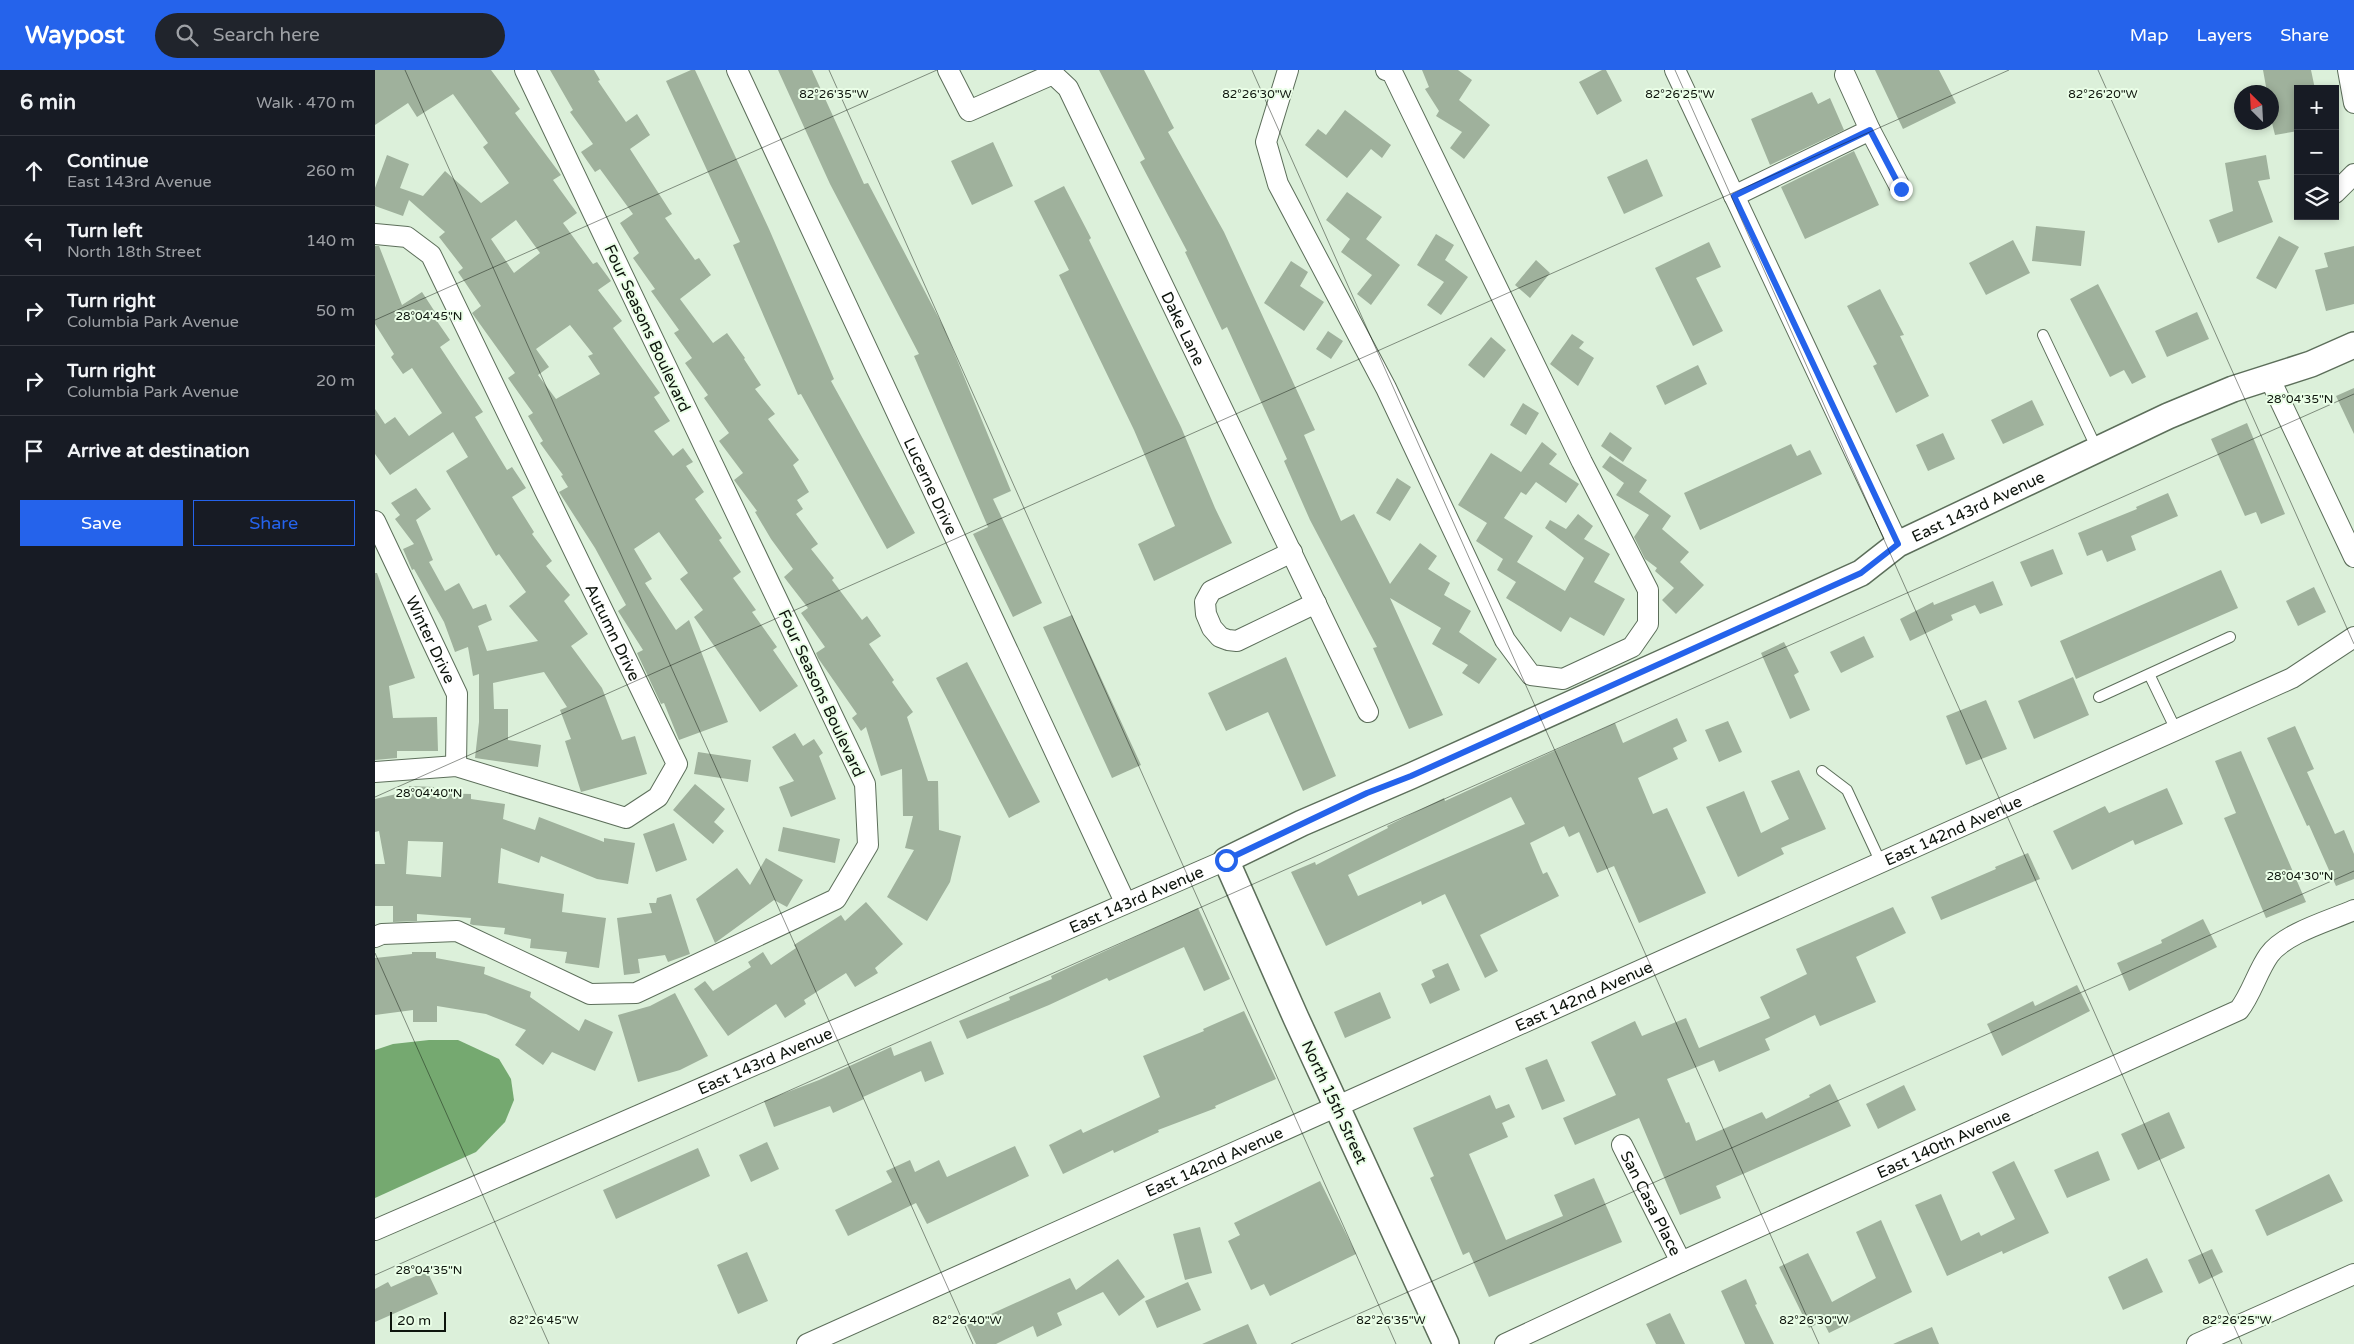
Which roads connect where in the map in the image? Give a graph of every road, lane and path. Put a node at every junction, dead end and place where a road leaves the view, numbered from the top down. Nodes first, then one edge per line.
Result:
1 (525, 70) edge
2 (737, 70) edge
3 (948, 70) edge
4 (1289, 70) edge
5 (1385, 70) edge
6 (1675, 70) edge
7 (2349, 70) edge
8 (1845, 75) dead end
9 (2354, 103) edge
10 (1870, 130) junction
11 (2354, 174) edge
12 (1901, 189) dead end
13 (2339, 189) edge
14 (1734, 196) junction
15 (375, 234) edge
16 (2043, 335) dead end
17 (2354, 345) edge
18 (2269, 377) junction
19 (2098, 450) junction
20 (375, 521) edge
21 (1898, 544) junction
22 (1291, 552) junction
23 (2354, 557) edge
24 (1316, 604) junction
25 (2230, 637) dead end
26 (2354, 638) edge
27 (2149, 674) junction
28 (2099, 697) dead end
29 (1368, 712) dead end
30 (2176, 730) junction
31 (455, 766) junction
32 (1822, 771) dead end
33 (375, 772) edge
34 (1226, 860) junction
35 (1881, 863) junction
36 (1125, 902) junction
37 (2354, 910) edge
38 (375, 936) edge
39 (1338, 1106) junction
40 (1622, 1144) dead end
41 (375, 1230) edge
42 (1681, 1262) junction
43 (2354, 1274) edge
44 (807, 1344) edge
45 (1446, 1344) edge
46 (1505, 1344) edge
47 (2197, 1344) edge

1 - 38 street, Four Seasons Boulevard
2 - 36 street, Lucerne Drive
3 - 22 street, Dake Lane
4 - 5 street
6 - 14 street
7 - 9 street
8 - 10 street
10 - 12 street
10 - 14 street
11 - 13 street
14 - 21 street
15 - 31 street, Autumn Drive
16 - 19 lane
17 - 18 street, East 143rd Avenue
18 - 19 street, East 143rd Avenue
18 - 23 street
19 - 21 street, East 143rd Avenue
20 - 31 street, Winter Drive
21 - 34 street, East 143rd Avenue
22 - 24 street, Dake Lane
22 - 24 street
24 - 29 street, Dake Lane
25 - 27 lane
26 - 30 street, East 142nd Avenue
27 - 28 lane
27 - 30 lane
30 - 35 street, East 142nd Avenue
31 - 33 street, Autumn Drive
32 - 35 lane
34 - 36 street, East 143rd Avenue
34 - 39 street, North 15th Street
35 - 39 street, East 142nd Avenue
36 - 41 street, East 143rd Avenue
37 - 42 street, East 140th Avenue
39 - 44 street, East 142nd Avenue
39 - 45 street, North 15th Street
40 - 42 street, San Casa Place
42 - 46 street, East 140th Avenue
43 - 47 street

